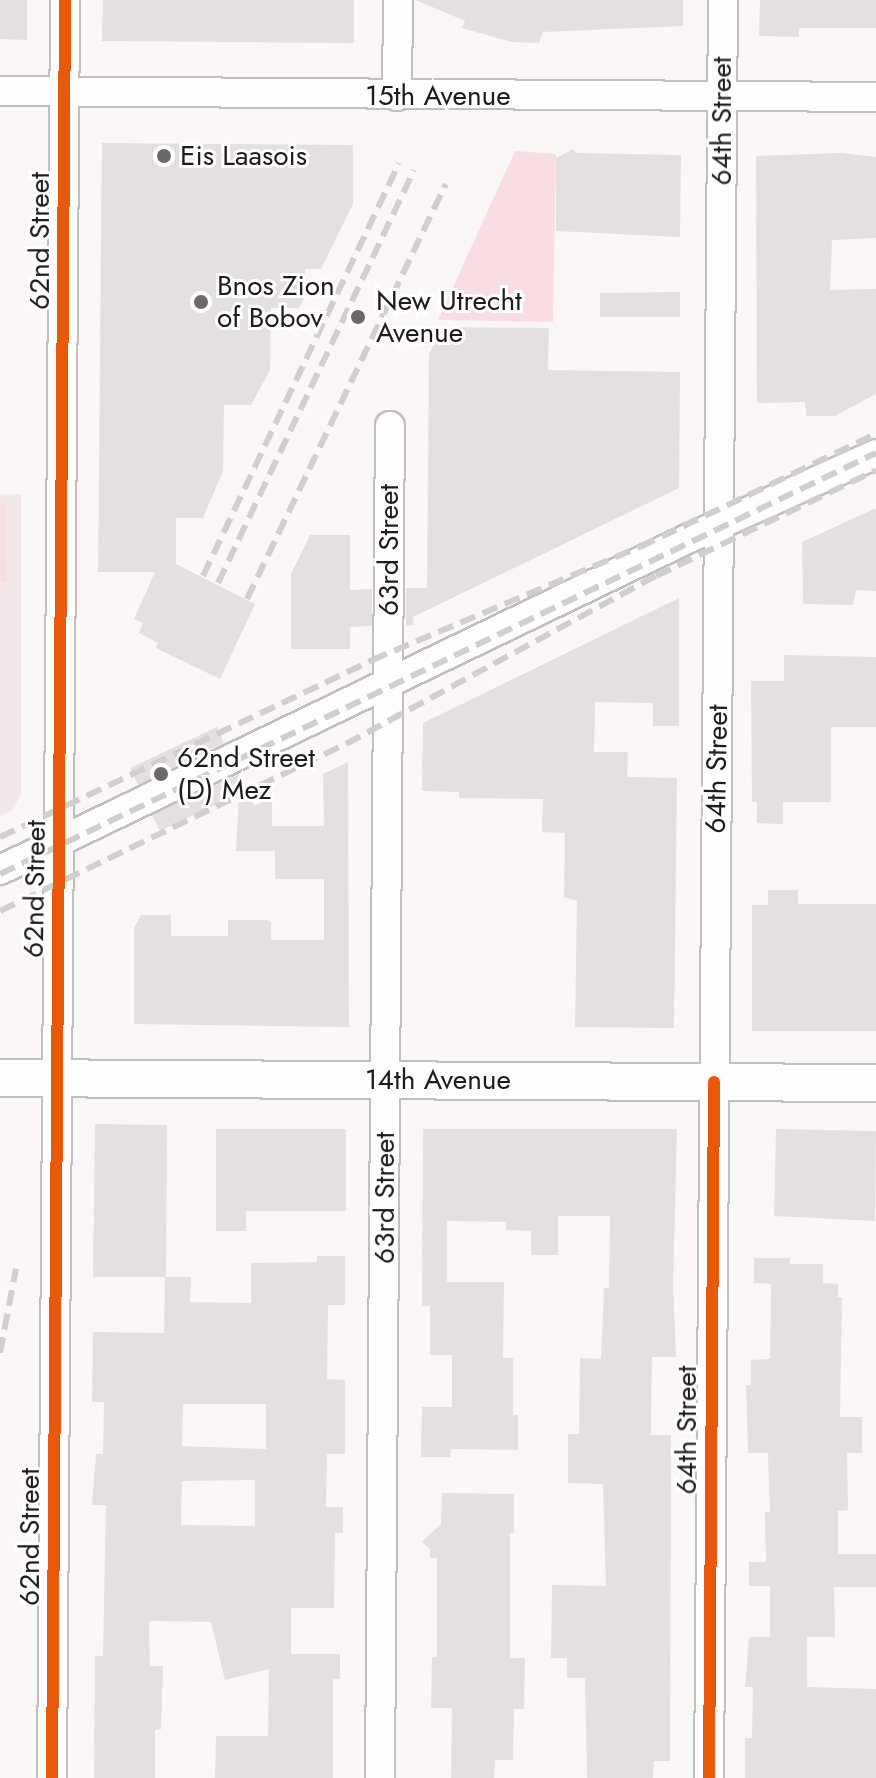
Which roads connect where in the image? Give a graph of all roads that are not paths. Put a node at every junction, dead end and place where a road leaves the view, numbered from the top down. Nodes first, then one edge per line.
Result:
1 (65, 0) edge
2 (398, 0) edge
3 (723, 0) edge
4 (0, 91) edge
5 (65, 92) junction
6 (397, 96) junction
7 (723, 96) junction
8 (876, 97) edge
9 (390, 426) dead end
10 (876, 454) edge
11 (719, 524) junction
12 (386, 683) junction
13 (59, 842) junction
14 (0, 870) edge
15 (0, 1078) edge
16 (57, 1078) junction
17 (386, 1080) junction
18 (714, 1082) junction
19 (876, 1083) edge
20 (52, 1778) edge
21 (380, 1778) edge
22 (709, 1778) edge

1 - 5 street, 62nd Street
2 - 6 street
3 - 7 street, 64th Street
4 - 5 street, 15th Avenue
5 - 6 street, 15th Avenue
5 - 13 street, 62nd Street
6 - 7 street, 15th Avenue
7 - 8 street, 15th Avenue
7 - 11 street, 64th Street
9 - 12 street, 63rd Street
10 - 11 street
11 - 12 street
11 - 18 street, 64th Street
12 - 13 street
12 - 17 street, 63rd Street
13 - 14 street
13 - 16 street, 62nd Street
15 - 16 main road, 14th Avenue
16 - 17 main road, 14th Avenue
16 - 20 street, 62nd Street
17 - 18 main road, 14th Avenue
17 - 21 street, 63rd Street
18 - 19 main road, 14th Avenue
18 - 22 street, 64th Street

